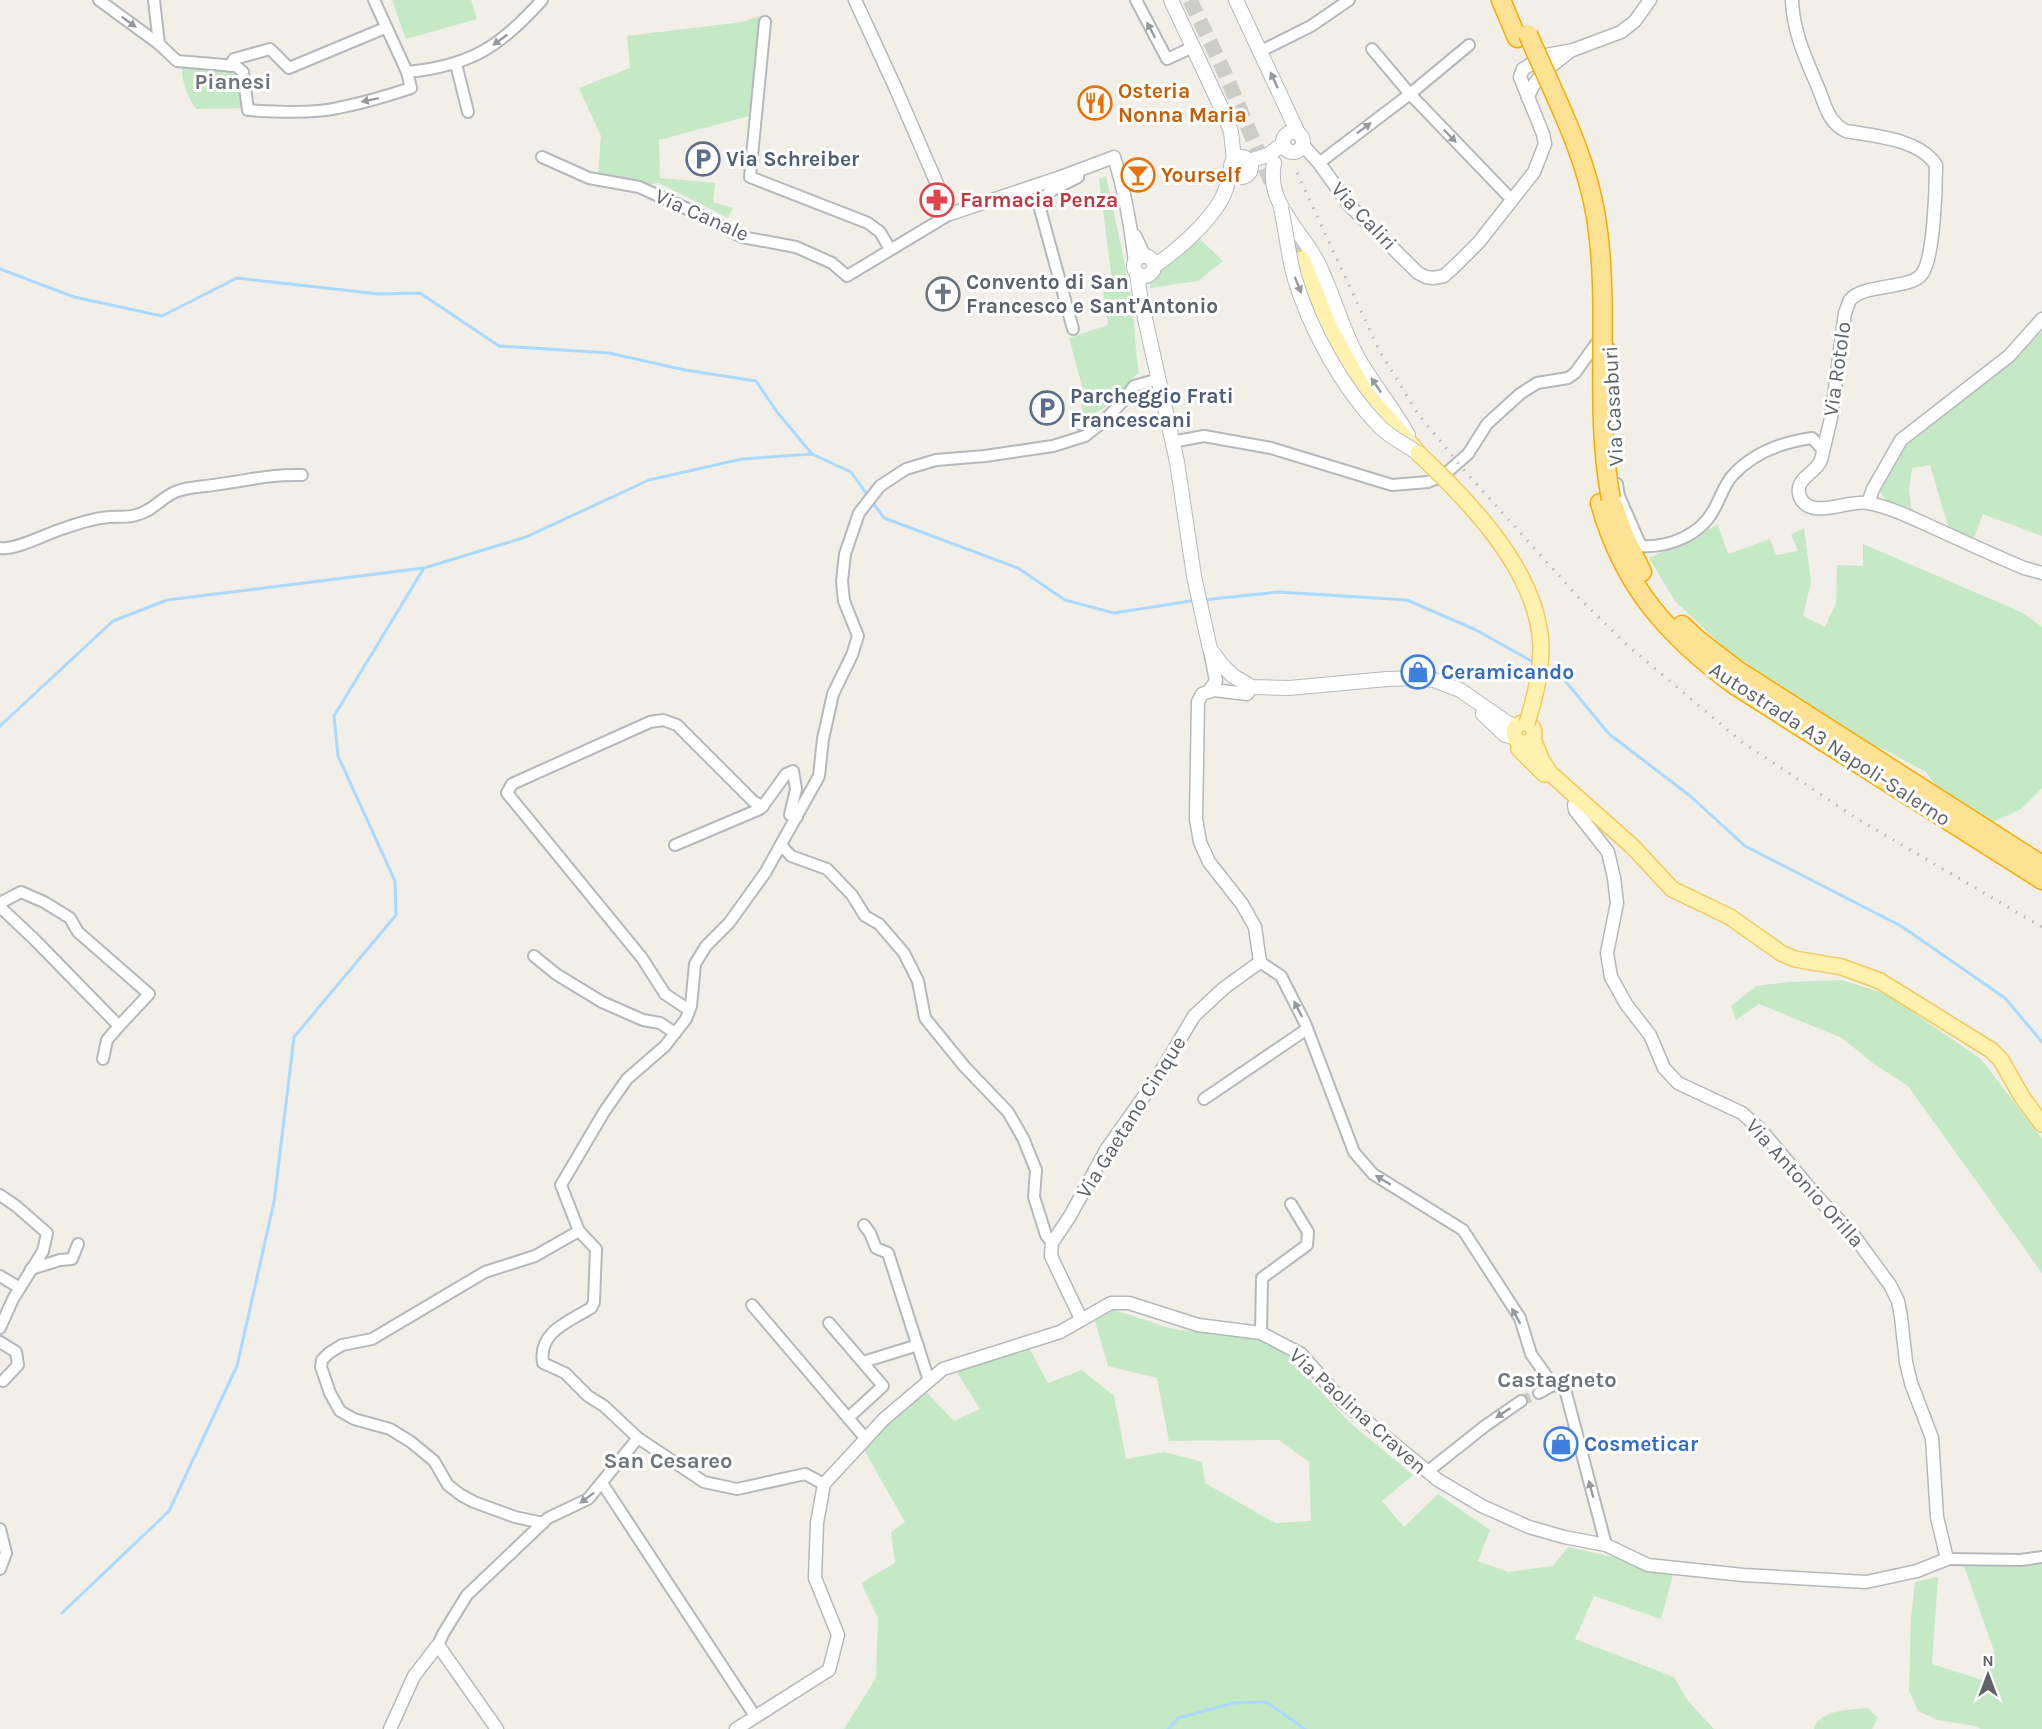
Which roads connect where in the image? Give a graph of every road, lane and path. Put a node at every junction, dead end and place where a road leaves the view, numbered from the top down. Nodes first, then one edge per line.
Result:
1 (99, 0) edge
2 (154, 0) edge
3 (374, 0) edge
4 (542, 0) edge
5 (855, 0) edge
6 (1136, 0) edge
7 (1171, 0) edge
8 (1236, 0) edge
9 (1349, 0) edge
10 (1500, 0) edge
11 (1514, 0) edge
12 (1650, 0) edge
13 (1792, 0) edge
14 (765, 22) dead end
15 (385, 28) junction
16 (1522, 36) junction
17 (159, 44) junction
18 (1469, 45) dead end
19 (1193, 47) junction
20 (1372, 49) dead end
21 (1261, 51) junction
22 (456, 63) junction
23 (230, 66) junction
24 (407, 72) junction
25 (1410, 94) junction
26 (468, 112) dead end
27 (1294, 143) junction
28 (542, 157) dead end
29 (1274, 163) junction
30 (1319, 163) junction
31 (1240, 169) junction
32 (1077, 171) junction
33 (1274, 189) junction
34 (1512, 200) junction
35 (1281, 208) junction
36 (950, 214) junction
37 (891, 249) junction
38 (1302, 259) tunnel mouth
39 (1145, 266) junction
40 (2042, 319) edge
41 (1073, 329) dead end
42 (1159, 379) junction
43 (1104, 421) junction
44 (1080, 424) dead end
45 (1172, 442) junction
46 (1823, 450) junction
47 (1418, 453) junction
48 (302, 475) dead end
49 (1605, 501) junction
50 (1868, 503) junction
51 (0, 548) edge
52 (2042, 573) edge
53 (1210, 649) junction
54 (1252, 687) junction
55 (1209, 691) junction
56 (1522, 734) junction
57 (1575, 794) junction
58 (763, 806) junction
59 (797, 817) junction
60 (675, 845) dead end
61 (781, 845) junction
62 (2042, 865) edge
63 (2042, 880) edge
64 (0, 905) edge
65 (534, 956) dead end
66 (1260, 962) junction
67 (689, 1010) junction
68 (119, 1026) junction
69 (1307, 1029) junction
70 (675, 1033) junction
71 (104, 1059) dead end
72 (1204, 1099) dead end
73 (2042, 1124) edge
74 (0, 1195) edge
75 (1291, 1204) dead end
76 (864, 1226) dead end
77 (579, 1231) junction
78 (1052, 1243) junction
79 (78, 1244) dead end
80 (31, 1269) junction
81 (0, 1276) edge
82 (20, 1288) junction
83 (752, 1305) dead end
84 (1082, 1319) junction
85 (829, 1323) dead end
86 (0, 1329) edge
87 (1261, 1333) junction
88 (0, 1342) edge
89 (918, 1345) junction
90 (863, 1362) junction
91 (3, 1381) dead end
92 (929, 1381) junction
93 (1553, 1385) junction
94 (1539, 1393) tunnel mouth
95 (1521, 1401) tunnel mouth
96 (848, 1418) junction
97 (638, 1438) junction
98 (866, 1439) junction
99 (1427, 1472) junction
100 (602, 1483) junction
101 (824, 1484) junction
102 (543, 1523) junction
103 (0, 1529) edge
104 (1606, 1545) junction
105 (2042, 1557) edge
106 (1947, 1558) junction
107 (0, 1569) edge
108 (438, 1646) junction
109 (754, 1716) junction
110 (390, 1729) edge
111 (497, 1729) edge
112 (736, 1729) edge

1 -> 17 street
2 - 17 street
3 - 15 street
4 -> 22 street
5 - 36 street
19 -> 6 street
7 - 19 main road
8 - 21 main road
9 - 21 street
10 - 16 highway, Autostrada A3 Napoli-Salerno
11 - 16 highway, Autostrada A3 Napoli-Salerno
12 - 34 street
13 - 46 street, Via Rotolo
14 - 37 street
15 - 23 street
15 - 24 street
16 - 49 highway, Autostrada A3 Napoli-Salerno, bridge
17 - 23 street
18 - 25 street
19 - 31 main road
20 - 25 street
27 -> 21 main road
22 - 24 street
22 - 26 street
24 -> 23 street
30 -> 25 street
25 -> 34 street
27 - 29 main road
27 - 30 street, Via Caliri
27 - 31 main road
28 - 37 street, Via Canale
29 - 31 main road
29 - 33 main road
30 - 34 street, Via Caliri
31 - 33 main road
31 - 39 main road
32 - 36 street
32 - 39 street
32 - 41 street
33 - 35 main road
47 -> 35 main road, bridge
35 -> 47 main road, bridge
36 - 37 street, Via Canale
38 - 47 main road
39 - 42 main road
40 - 50 street
42 - 43 street
42 - 45 main road
43 - 44 street
43 - 59 street
45 - 46 street, Via Casaburi
45 - 53 main road
46 - 50 street, Via Rotolo
47 - 56 main road, bridge
48 - 51 street
49 - 62 highway, Autostrada A3 Napoli-Salerno
49 - 63 highway, Autostrada A3 Napoli-Salerno
50 - 52 street
53 - 54 main road
53 - 55 street
54 - 55 street
54 - 56 main road
55 - 66 street
56 - 57 main road
57 - 73 main road
57 - 106 street, Via Antonio Orilla
58 - 59 street
58 - 60 street
58 - 67 street
59 - 61 street
61 - 67 street
61 - 78 street
64 - 68 street
64 - 68 street
65 - 70 street
69 -> 66 street
66 - 78 street, Via Gaetano Cinque
67 - 70 street
68 - 71 street
69 - 72 street
93 -> 69 street
70 - 77 street
74 - 80 street
75 - 87 street
76 - 89 street
77 - 97 street
77 - 102 street
78 - 84 street
79 - 80 street
80 - 82 street
81 - 82 street
82 - 86 street
83 - 96 street
84 - 87 street, Via Paolina Craven
84 - 92 street
85 - 90 street
87 - 99 street, Via Paolina Craven
88 - 91 street
89 - 90 street
89 - 92 street
90 - 96 street
92 - 98 street
93 - 94 street
104 -> 93 street
95 -> 99 street
96 - 98 street
97 - 100 street
97 - 101 street
98 - 101 street
99 - 104 street, Via Paolina Craven
100 -> 102 street
100 - 109 street
101 - 109 street
102 - 108 street
103 - 107 street
104 - 106 street, Via Paolina Craven
105 - 106 street
108 - 110 street
108 - 111 street
109 - 112 street

